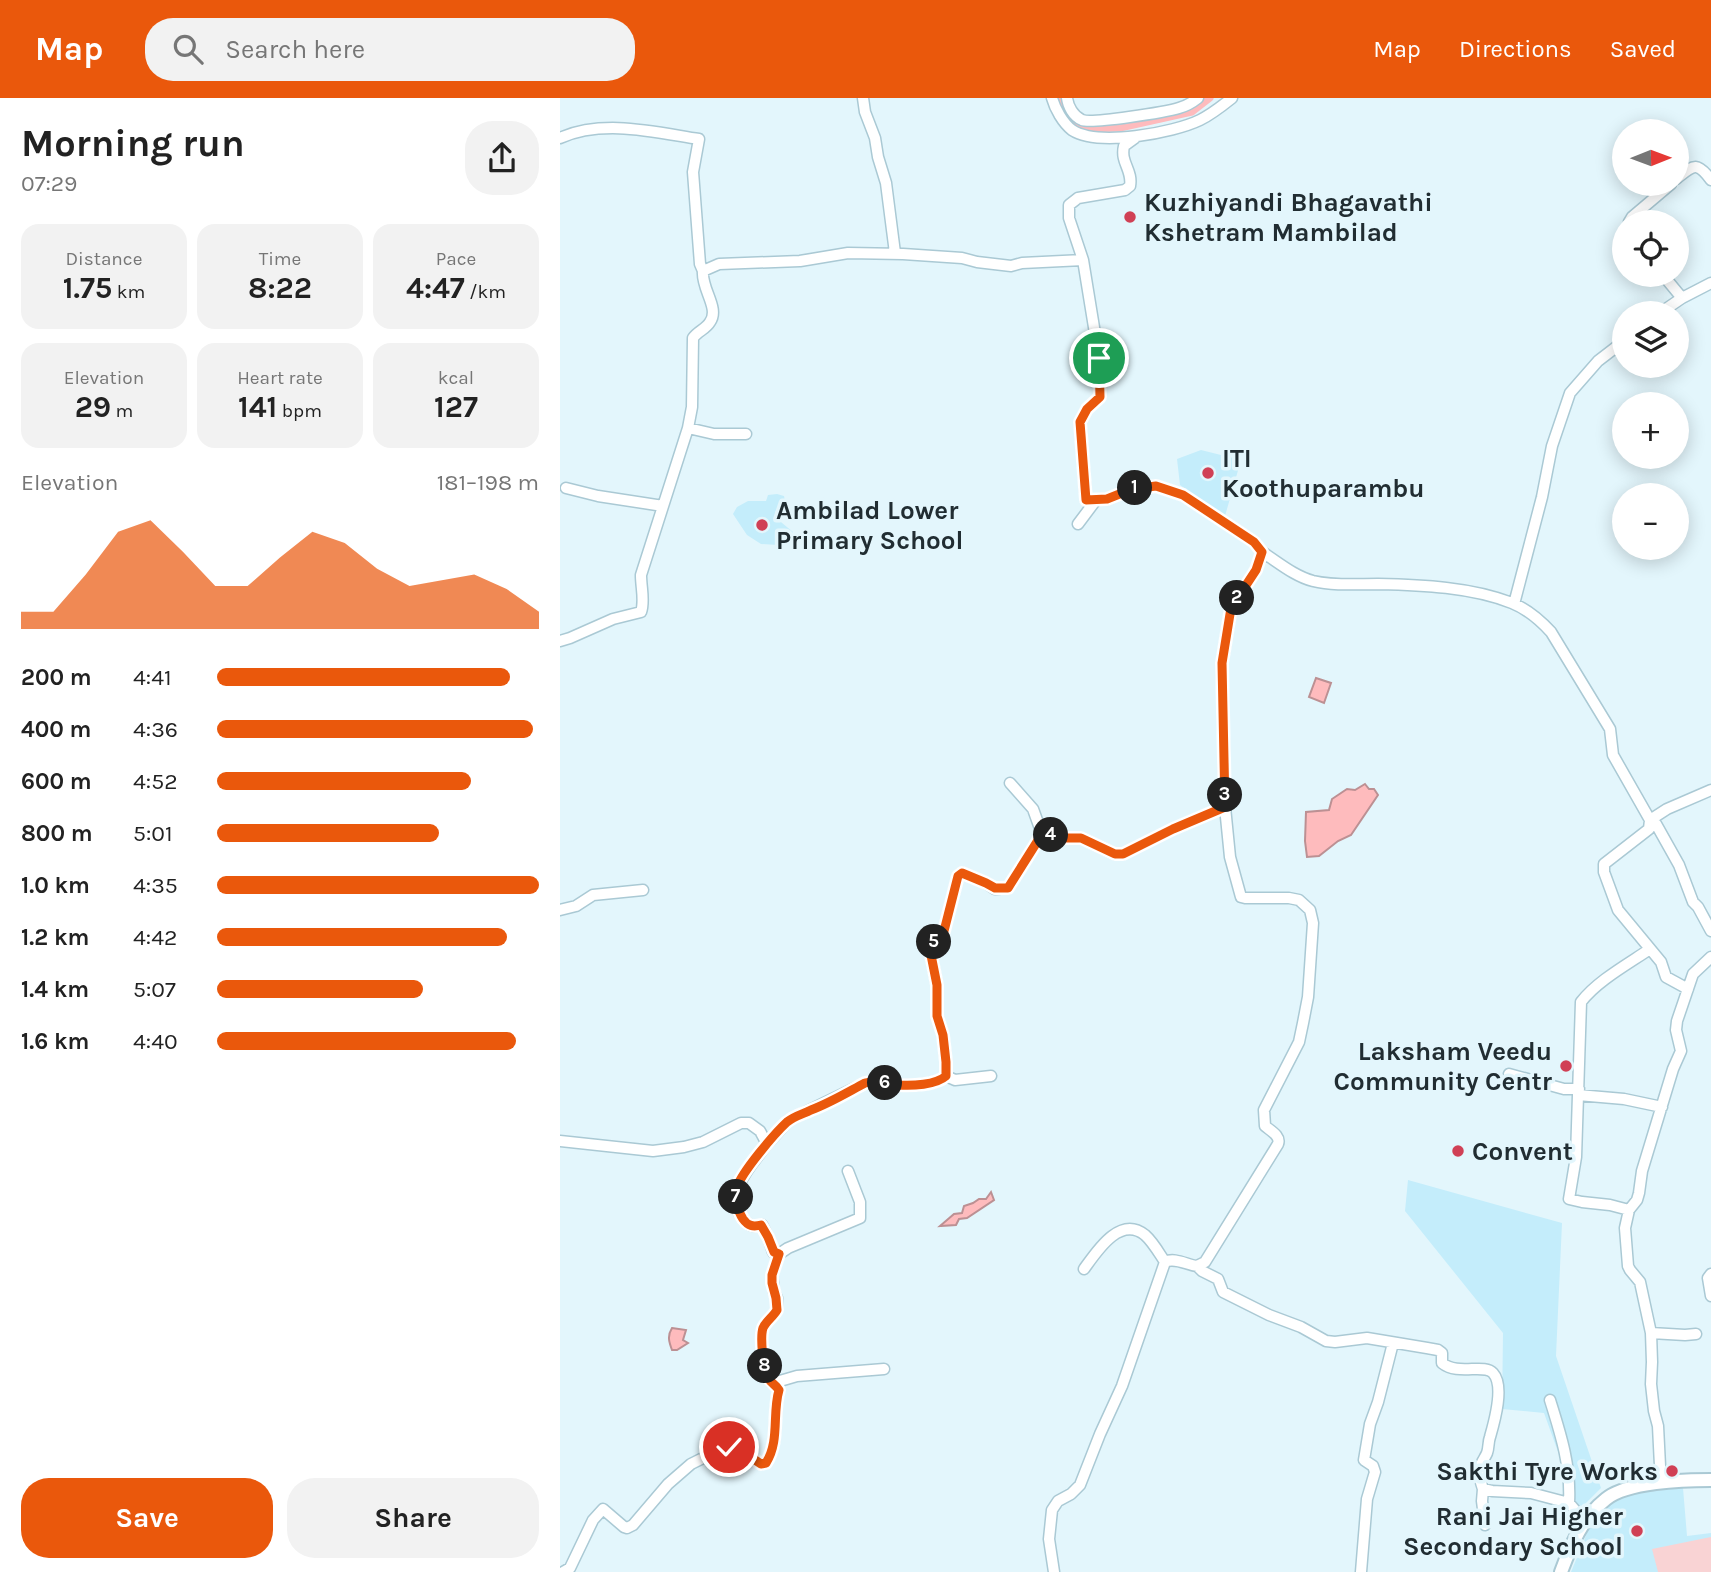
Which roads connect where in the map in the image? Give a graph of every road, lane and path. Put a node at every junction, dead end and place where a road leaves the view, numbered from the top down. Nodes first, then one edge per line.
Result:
1 (863, 98) edge
2 (1052, 98) edge
3 (1067, 98) edge
4 (1198, 98) edge
5 (1232, 98) edge
6 (1137, 137) junction
7 (560, 138) edge
8 (1689, 169) edge
9 (1711, 180) edge
10 (1657, 196) edge
11 (1640, 210) edge
12 (895, 254) junction
13 (1083, 260) junction
14 (704, 271) junction
15 (1711, 283) edge
16 (1673, 287) edge
17 (1682, 298) junction
18 (1678, 301) edge
19 (1612, 350) edge
20 (688, 428) junction
21 (746, 434) dead end
22 (566, 488) dead end
23 (1097, 499) junction
24 (663, 506) junction
25 (1078, 524) dead end
26 (1262, 552) junction
27 (1514, 604) junction
28 (560, 641) edge
29 (1010, 783) dead end
30 (1711, 790) edge
31 (1225, 807) junction
32 (1650, 820) junction
33 (1042, 834) junction
34 (643, 890) dead end
35 (560, 910) edge
36 (1711, 931) edge
37 (1650, 949) junction
38 (1711, 957) edge
39 (1688, 989) junction
40 (1509, 1073) dead end
41 (946, 1076) junction
42 (991, 1076) dead end
43 (1578, 1092) junction
44 (1662, 1107) junction
45 (760, 1131) junction
46 (560, 1141) edge
47 (767, 1144) junction
48 (759, 1155) junction
49 (848, 1171) dead end
50 (1629, 1210) junction
51 (779, 1254) junction
52 (1165, 1262) junction
53 (1197, 1266) junction
54 (1084, 1269) dead end
55 (1711, 1274) edge
56 (1711, 1296) edge
57 (1651, 1333) junction
58 (1696, 1334) dead end
59 (1393, 1343) junction
60 (884, 1369) dead end
61 (773, 1383) junction
62 (1550, 1400) dead end
63 (1711, 1479) edge
64 (1663, 1483) junction
65 (1483, 1489) junction
66 (1569, 1503) junction
67 (1584, 1522) junction
68 (1485, 1525) dead end
69 (564, 1572) edge
70 (1054, 1572) edge
71 (1362, 1572) edge
72 (1561, 1572) edge

1 - 12 street
2 - 6 street
3 - 4 street
5 - 6 street
6 - 13 street
7 - 14 street
8 - 9 street
10 - 11 street
12 - 13 street
12 - 14 street
13 - 23 street
14 - 20 street
15 - 17 street
16 - 17 street
17 - 18 street
19 - 27 street
20 - 21 street
20 - 24 street
22 - 24 street
23 - 25 street
23 - 26 street
24 - 28 street
26 - 27 street
26 - 31 street
27 - 32 street
29 - 33 street
30 - 32 street
31 - 33 street
31 - 53 street
32 - 36 street
32 - 37 street
33 - 41 street
34 - 35 street
37 - 39 street
37 - 43 street
38 - 39 street
39 - 44 street
40 - 43 street
41 - 42 street
41 - 47 street
43 - 44 street
43 - 50 street
44 - 50 street
45 - 46 street
45 - 47 street
45 - 48 street
47 - 48 street
48 - 51 street
49 - 51 street
50 - 57 street
51 - 61 street
52 - 53 street
52 - 54 street
52 - 70 street
53 - 59 street
55 - 56 street
57 - 58 street
57 - 64 street
59 - 65 street
59 - 71 street
60 - 61 street
61 - 69 street
62 - 66 street
63 - 64 main road
64 - 67 main road
65 - 66 street
65 - 68 street
66 - 67 street
67 - 72 main road

